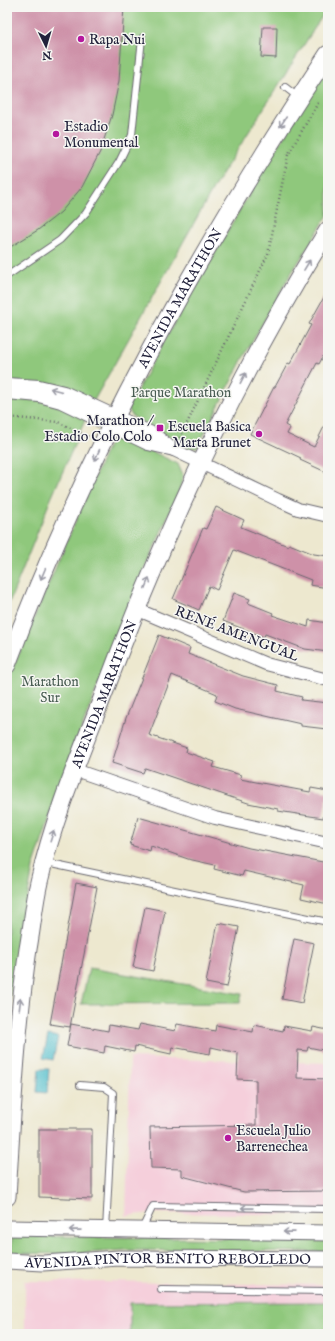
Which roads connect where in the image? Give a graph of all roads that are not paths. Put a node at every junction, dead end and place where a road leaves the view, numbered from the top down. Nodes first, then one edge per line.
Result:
1 (142, 38) dead end
2 (328, 54) edge
3 (285, 87) dead end
4 (299, 97) junction
5 (328, 230) edge
6 (7, 276) edge
7 (7, 384) edge
8 (7, 394) edge
9 (113, 420) junction
10 (200, 463) junction
11 (328, 516) edge
12 (136, 609) junction
13 (7, 665) edge
14 (328, 680) edge
15 (75, 770) junction
16 (328, 844) edge
17 (44, 863) junction
18 (328, 922) edge
19 (80, 1085) dead end
20 (7, 1197) edge
21 (328, 1209) edge
22 (7, 1228) edge
23 (106, 1230) junction
24 (142, 1231) junction
25 (328, 1233) edge
26 (328, 1260) edge
27 (7, 1261) edge
28 (161, 1289) dead end
29 (328, 1291) edge

1 - 6 lane
2 - 4 main road, AVENIDA MARATHON
3 - 4 lane
4 -> 9 main road, AVENIDA MARATHON
10 -> 5 main road, AVENIDA MARATHON
9 -> 7 street
8 - 9 street
9 - 10 street
9 -> 13 main road, AVENIDA MARATHON
10 - 11 street
12 -> 10 main road, AVENIDA MARATHON
12 - 14 street, RENÉ AMENGUAL
12 - 15 main road, AVENIDA MARATHON
15 - 16 street
17 -> 15 main road, AVENIDA MARATHON
17 - 18 lane
20 -> 17 main road, AVENIDA MARATHON
19 - 23 lane
21 -> 24 lane
23 -> 22 street, AVENIDA PINTOR BENITO REBOLLEDO
23 - 24 street, AVENIDA PINTOR BENITO REBOLLEDO
25 -> 24 street, AVENIDA PINTOR BENITO REBOLLEDO
26 - 27 street, AVENIDA PINTOR BENITO REBOLLEDO
28 - 29 lane

